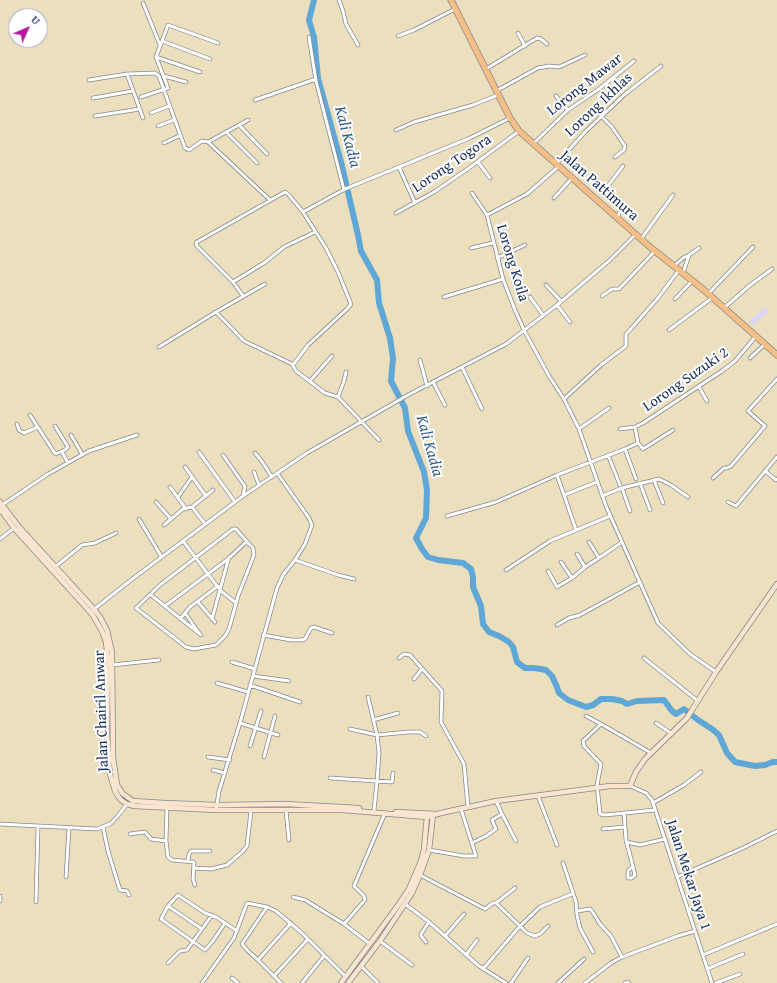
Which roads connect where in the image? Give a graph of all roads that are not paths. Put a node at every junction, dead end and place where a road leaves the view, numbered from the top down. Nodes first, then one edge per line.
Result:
1 (339, 0) edge
2 (451, 0) edge
3 (142, 3) dead end
4 (455, 8) junction
5 (518, 33) dead end
6 (398, 36) dead end
7 (309, 37) dead end
8 (162, 41) junction
9 (218, 43) dead end
10 (547, 44) dead end
11 (160, 45) junction
12 (358, 45) dead end
13 (525, 46) junction
14 (585, 55) dead end
15 (156, 57) junction
16 (210, 59) dead end
17 (634, 61) dead end
18 (660, 66) dead end
19 (486, 70) junction
20 (200, 72) dead end
21 (127, 74) junction
22 (164, 76) junction
23 (89, 80) dead end
24 (316, 81) junction
25 (186, 82) dead end
26 (164, 90) junction
27 (133, 91) junction
28 (498, 93) junction
29 (556, 96) dead end
30 (141, 97) dead end
31 (93, 98) dead end
32 (255, 100) dead end
33 (169, 106) junction
34 (140, 109) junction
35 (568, 110) junction
36 (151, 113) dead end
37 (95, 116) dead end
38 (601, 116) junction
39 (143, 118) dead end
40 (510, 118) junction
41 (174, 120) junction
42 (248, 120) dead end
43 (239, 125) junction
44 (158, 126) dead end
45 (396, 130) dead end
46 (518, 131) junction
47 (226, 132) junction
48 (179, 136) junction
49 (208, 142) junction
50 (164, 143) dead end
51 (533, 144) junction
52 (267, 154) dead end
53 (615, 157) dead end
54 (478, 162) junction
55 (257, 163) dead end
56 (557, 165) junction
57 (623, 166) dead end
58 (399, 167) junction
59 (490, 178) dead end
60 (572, 178) junction
61 (344, 190) junction
62 (472, 193) dead end
63 (673, 195) dead end
64 (554, 198) dead end
65 (270, 200) junction
66 (415, 203) junction
67 (302, 212) junction
68 (396, 213) dead end
69 (487, 215) junction
70 (617, 218) junction
71 (315, 232) junction
72 (636, 234) junction
73 (641, 239) junction
74 (493, 243) junction
75 (525, 245) dead end
76 (753, 247) dead end
77 (471, 248) dead end
78 (699, 248) dead end
79 (655, 251) junction
80 (689, 255) junction
81 (497, 258) junction
82 (772, 269) dead end
83 (679, 270) junction
84 (503, 279) junction
85 (692, 281) junction
86 (233, 282) junction
87 (265, 284) dead end
88 (546, 285) dead end
89 (243, 296) junction
90 (444, 296) dead end
91 (602, 296) dead end
92 (710, 296) junction
93 (530, 297) dead end
94 (675, 299) dead end
95 (561, 301) junction
96 (557, 305) junction
97 (724, 308) junction
98 (216, 312) junction
99 (543, 315) junction
100 (570, 322) dead end
101 (524, 330) junction
102 (669, 330) dead end
103 (756, 336) junction
104 (764, 344) junction
105 (160, 347) dead end
106 (777, 355) edge
107 (332, 356) dead end
108 (750, 358) dead end
109 (420, 360) dead end
110 (293, 365) junction
111 (462, 367) junction
112 (346, 372) dead end
113 (777, 378) edge
114 (310, 381) junction
115 (433, 382) junction
116 (427, 386) junction
117 (699, 387) junction
118 (338, 397) junction
119 (564, 399) junction
120 (707, 400) dead end
121 (445, 405) dead end
122 (609, 408) dead end
123 (482, 409) dead end
124 (30, 414) dead end
125 (362, 422) junction
126 (17, 424) dead end
127 (56, 426) dead end
128 (38, 427) junction
129 (635, 427) junction
130 (579, 429) junction
131 (620, 429) dead end
132 (673, 430) dead end
133 (71, 435) dead end
134 (137, 435) dead end
135 (379, 440) dead end
136 (638, 443) junction
137 (625, 449) junction
138 (62, 452) junction
139 (199, 452) dead end
140 (255, 453) dead end
141 (82, 454) junction
142 (223, 455) dead end
143 (608, 455) junction
144 (777, 456) edge
145 (590, 462) junction
146 (68, 463) junction
147 (185, 467) dead end
148 (765, 471) junction
149 (254, 472) dead end
150 (277, 473) junction
151 (556, 475) junction
152 (192, 477) junction
153 (272, 477) junction
154 (713, 478) dead end
155 (777, 479) edge
156 (636, 480) dead end
157 (654, 480) junction
158 (597, 482) junction
159 (640, 483) junction
160 (259, 485) junction
161 (621, 486) junction
162 (170, 487) dead end
163 (213, 490) dead end
164 (564, 495) junction
165 (206, 496) junction
166 (243, 496) junction
167 (602, 496) junction
168 (178, 497) junction
169 (688, 497) dead end
170 (156, 502) dead end
171 (235, 502) junction
172 (663, 502) dead end
173 (728, 502) dead end
174 (1, 505) edge
175 (192, 507) junction
176 (186, 509) junction
177 (650, 510) dead end
178 (630, 511) dead end
179 (447, 516) dead end
180 (610, 516) junction
181 (139, 519) dead end
182 (171, 519) junction
183 (205, 524) junction
184 (164, 525) dead end
185 (14, 528) junction
186 (576, 530) junction
187 (116, 533) dead end
188 (0, 539) edge
189 (182, 541) junction
190 (590, 542) dead end
191 (622, 542) junction
192 (248, 543) junction
193 (577, 554) dead end
194 (162, 556) junction
195 (229, 557) junction
196 (196, 558) junction
197 (599, 558) junction
198 (295, 560) junction
199 (562, 562) dead end
200 (55, 566) junction
201 (585, 567) junction
202 (506, 570) dead end
203 (548, 571) dead end
204 (208, 573) junction
205 (572, 578) junction
206 (354, 579) dead end
207 (640, 582) junction
208 (777, 584) edge
209 (218, 586) junction
210 (220, 590) junction
211 (151, 594) junction
212 (198, 602) junction
213 (236, 603) junction
214 (165, 606) junction
215 (92, 611) junction
216 (185, 613) junction
217 (180, 619) junction
218 (212, 619) junction
219 (215, 622) dead end
220 (557, 625) dead end
221 (332, 633) dead end
222 (263, 635) junction
223 (399, 658) dead end
224 (644, 658) dead end
225 (159, 660) dead end
226 (232, 662) dead end
227 (112, 664) junction
228 (422, 668) junction
229 (255, 669) junction
230 (716, 672) junction
231 (253, 676) junction
232 (414, 679) dead end
233 (289, 681) dead end
234 (217, 683) dead end
235 (250, 685) junction
236 (248, 692) junction
237 (368, 697) dead end
238 (698, 701) junction
239 (300, 702) dead end
240 (261, 711) dead end
241 (398, 713) dead end
242 (275, 716) dead end
243 (586, 716) dead end
244 (373, 720) junction
245 (240, 723) junction
246 (656, 723) dead end
247 (601, 724) junction
248 (256, 728) junction
249 (350, 729) dead end
250 (271, 732) junction
251 (110, 733) junction
252 (672, 734) junction
253 (278, 735) dead end
254 (377, 735) junction
255 (426, 736) dead end
256 (250, 746) dead end
257 (651, 753) junction
258 (208, 757) dead end
259 (264, 757) dead end
260 (230, 760) junction
261 (213, 770) dead end
262 (701, 772) dead end
263 (225, 773) junction
264 (393, 773) dead end
265 (330, 778) dead end
266 (377, 782) junction
267 (630, 786) junction
268 (597, 788) junction
269 (538, 796) junction
270 (496, 801) junction
271 (653, 803) junction
272 (127, 804) junction
273 (167, 805) junction
274 (468, 807) junction
275 (217, 808) junction
276 (461, 809) junction
277 (286, 810) junction
278 (374, 810) junction
279 (655, 810) junction
280 (251, 811) junction
281 (385, 813) junction
282 (624, 813) junction
283 (502, 814) junction
284 (432, 815) junction
285 (0, 824) edge
286 (38, 826) junction
287 (103, 827) junction
288 (625, 827) junction
289 (70, 828) junction
290 (603, 829) dead end
291 (777, 831) edge
292 (130, 834) dead end
293 (665, 839) junction
294 (289, 840) dead end
295 (166, 841) junction
296 (516, 841) dead end
297 (627, 842) junction
298 (472, 843) junction
299 (557, 845) dead end
300 (429, 850) junction
301 (210, 851) dead end
302 (188, 861) junction
303 (563, 863) dead end
304 (633, 866) dead end
305 (194, 868) junction
306 (420, 875) junction
307 (677, 876) junction
308 (66, 877) dead end
309 (195, 885) dead end
310 (515, 888) dead end
311 (572, 894) junction
312 (0, 896) edge
313 (129, 896) dead end
314 (294, 897) dead end
315 (0, 901) edge
316 (36, 902) dead end
317 (496, 903) junction
318 (405, 904) junction
319 (168, 906) junction
320 (267, 907) junction
321 (577, 911) junction
322 (464, 914) dead end
323 (212, 915) junction
324 (429, 922) junction
325 (291, 923) junction
326 (226, 924) junction
327 (344, 924) junction
328 (777, 924) edge
329 (520, 926) junction
330 (548, 926) dead end
331 (202, 929) junction
332 (237, 931) junction
333 (695, 931) junction
334 (445, 936) junction
335 (308, 939) junction
336 (477, 940) dead end
337 (380, 941) junction
338 (194, 942) junction
339 (426, 942) dead end
340 (370, 944) junction
341 (593, 952) dead end
342 (743, 954) dead end
343 (466, 955) junction
344 (703, 955) junction
345 (324, 956) junction
346 (622, 957) junction
347 (528, 958) dead end
348 (584, 959) dead end
349 (258, 960) junction
350 (168, 963) dead end
351 (412, 964) dead end
352 (361, 965) junction
353 (484, 969) junction
354 (707, 969) junction
355 (740, 974) dead end
356 (274, 976) junction
357 (345, 976) junction
358 (232, 978) dead end
359 (202, 983) edge
360 (238, 983) edge
361 (281, 983) edge
362 (302, 983) edge
363 (341, 983) edge
364 (348, 983) edge
365 (378, 983) edge
366 (506, 983) edge
367 (511, 983) edge
368 (558, 983) edge
369 (585, 983) edge
370 (625, 983) edge
371 (629, 983) edge
372 (712, 983) edge
373 (716, 983) edge

1 - 12 street
2 - 4 highway, Jalan Pattimura
3 - 11 street
4 - 6 street
4 - 19 highway, Jalan Pattimura
5 - 13 street
7 - 24 street
8 - 9 street
8 - 11 street
8 - 16 street
10 - 13 street
11 - 15 street
13 - 19 street
14 - 28 street
15 - 20 street
15 - 22 street
17 - 35 street, Lorong Mawar
18 - 38 street, Lorong Ikhlas
19 - 28 highway, Jalan Pattimura
21 - 23 street
21 - 26 street
21 - 27 street
22 - 25 street
22 - 26 street
24 - 32 street
24 - 61 street
26 - 30 street
26 - 33 street
27 - 31 street
27 - 34 street
28 - 40 highway, Jalan Pattimura
28 - 45 street
29 - 35 street
33 - 36 street
33 - 41 street
34 - 37 street
34 - 39 street
35 - 51 street, Lorong Mawar
38 - 53 street
38 - 56 street, Lorong Ikhlas
40 - 46 highway, Jalan Pattimura
40 - 58 street
41 - 44 street
41 - 48 street
42 - 43 street
43 - 47 street
43 - 52 street
46 - 51 highway, Jalan Pattimura
46 - 54 street, Lorong Togora
47 - 49 street
47 - 55 street
48 - 49 street
48 - 50 street
49 - 65 street
51 - 56 highway, Jalan Pattimura
54 - 59 street
54 - 66 street, Lorong Togora
56 - 60 highway, Jalan Pattimura
56 - 69 street, Lorong Koila
57 - 70 street
58 - 61 street
58 - 66 street
60 - 64 street
60 - 70 highway, Jalan Pattimura
61 - 67 street
62 - 69 street
63 - 73 street
65 - 67 street
65 - 86 street
66 - 68 street, Lorong Togora
67 - 71 street
69 - 74 street, Lorong Koila
70 - 72 highway, Jalan Pattimura
71 - 86 street
71 - 110 street
72 - 73 highway, Jalan Pattimura
72 - 95 street
73 - 79 highway, Jalan Pattimura
74 - 77 street
74 - 81 street, Lorong Koila
75 - 81 street
76 - 92 street
78 - 80 street
79 - 83 highway, Jalan Pattimura
79 - 91 street
80 - 83 street
80 - 83 street
81 - 84 street, Lorong Koila
82 - 97 street
83 - 85 highway, Jalan Pattimura
83 - 119 street
84 - 90 street
84 - 101 street, Lorong Koila
85 - 92 highway, Jalan Pattimura
85 - 94 street
86 - 89 street
87 - 89 street
88 - 95 street
89 - 98 street
92 - 97 highway, Jalan Pattimura
92 - 102 street
93 - 99 street
95 - 96 street
96 - 99 street
96 - 100 street
97 - 103 highway, Jalan Pattimura
98 - 105 street
98 - 110 street
99 - 101 street
101 - 111 street
101 - 119 street, Lorong Koila
103 - 104 highway, Jalan Pattimura
103 - 117 street, Lorong Suzuki 2
104 - 106 highway, Jalan Pattimura
104 - 108 street
107 - 114 street
109 - 116 street
110 - 114 street
111 - 115 street
111 - 123 street
112 - 118 street
113 - 154 street
114 - 118 street
115 - 116 street
115 - 121 street
116 - 125 street
117 - 120 street
117 - 129 street, Lorong Suzuki 2
118 - 125 street
119 - 130 street, Lorong Koila
122 - 130 street
124 - 128 street
125 - 135 street
125 - 150 street
126 - 128 street
127 - 138 street
128 - 138 street
129 - 131 street, Lorong Suzuki 2
129 - 136 street
130 - 145 street, Lorong Koila
132 - 136 street
133 - 141 street
134 - 141 street
136 - 137 street
137 - 143 street
137 - 156 street
138 - 146 street
139 - 171 street
140 - 153 street
141 - 146 street
142 - 166 street
143 - 145 street
143 - 161 street
144 - 148 street
145 - 151 street
145 - 158 street, Lorong Koila
146 - 174 street
147 - 152 street
148 - 155 street
148 - 173 street
149 - 160 street
150 - 153 street
150 - 198 street
151 - 164 street
151 - 179 street
152 - 165 street
152 - 168 street
153 - 160 street
157 - 159 street
157 - 169 street
157 - 172 street
158 - 164 street
158 - 167 street, Lorong Koila
159 - 161 street
159 - 177 street
160 - 166 street
161 - 167 street
161 - 178 street
162 - 168 street
163 - 165 street
164 - 186 street
165 - 175 street
166 - 171 street
167 - 180 street, Lorong Koila
168 - 176 street
170 - 182 street
171 - 183 street
174 - 185 main road, Jalan Chairil Anwar
174 - 200 main road, Jalan Chairil Anwar
175 - 176 street
175 - 183 street
176 - 182 street
180 - 186 street
180 - 191 street, Lorong Koila
181 - 194 street
182 - 184 street
183 - 189 street
185 - 188 street
185 - 215 main road, Jalan Chairil Anwar
186 - 202 street
187 - 200 street
189 - 194 street
189 - 196 street
190 - 197 street
191 - 197 street
191 - 207 street, Lorong Koila
192 - 195 street
192 - 196 street
192 - 213 street
193 - 201 street
194 - 215 street
195 - 204 street
195 - 210 street
196 - 204 street
196 - 211 street
197 - 201 street
198 - 206 street
198 - 222 street
199 - 205 street
200 - 215 main road, Jalan Chairil Anwar
201 - 205 street
203 - 205 street
204 - 209 street
204 - 214 street
207 - 220 street
207 - 230 street, Lorong Koila
208 - 230 main road
209 - 210 street
209 - 212 street
210 - 213 street
210 - 218 street
211 - 213 street
211 - 214 street
212 - 216 street
212 - 218 street
214 - 217 street
215 - 227 main road, Jalan Chairil Anwar
215 - 251 main road, Jalan Chairil Anwar
216 - 217 street
216 - 217 street
218 - 219 street
221 - 222 street
222 - 229 street
223 - 228 street
224 - 238 street
225 - 227 street
226 - 229 street
227 - 251 main road, Jalan Chairil Anwar
228 - 232 street
228 - 274 street
229 - 231 street
230 - 238 main road
231 - 233 street
231 - 235 street
234 - 236 street
235 - 236 street
235 - 239 street
236 - 245 street
237 - 244 street
238 - 252 main road
240 - 248 street
241 - 244 street
242 - 250 street
243 - 247 street
244 - 254 street
245 - 248 street
245 - 260 street
246 - 252 street
247 - 257 street
247 - 268 street
248 - 250 street
248 - 256 street
249 - 254 street
250 - 253 street
250 - 259 street
251 - 272 main road, Jalan Chairil Anwar
251 - 273 main road, Jalan Chairil Anwar
252 - 257 main road
254 - 255 street
254 - 266 street
257 - 267 main road
258 - 260 street
260 - 263 street
261 - 263 street
262 - 271 street
263 - 275 street
264 - 266 street
265 - 266 street
266 - 278 street
267 - 268 main road, Jalan Chairil Anwar
267 - 271 street, Jalan Mekar Jaya 1
268 - 269 main road, Jalan Chairil Anwar
268 - 282 street
269 - 270 main road, Jalan Chairil Anwar
269 - 299 street
270 - 274 main road, Jalan Chairil Anwar
270 - 283 street
271 - 279 street, Jalan Mekar Jaya 1
272 - 273 main road, Jalan Chairil Anwar
272 - 287 street
273 - 275 main road, Jalan Chairil Anwar
273 - 295 street
274 - 276 main road, Jalan Chairil Anwar
275 - 278 main road, Jalan Chairil Anwar
275 - 280 main road, Jalan Chairil Anwar
276 - 284 main road, Jalan Chairil Anwar
276 - 298 street
277 - 280 main road, Jalan Chairil Anwar
277 - 281 main road, Jalan Chairil Anwar
277 - 294 street
278 - 281 main road, Jalan Chairil Anwar
279 - 282 street
279 - 293 street, Jalan Mekar Jaya 1
280 - 305 street
281 - 284 main road, Jalan Chairil Anwar
281 - 327 street
282 - 288 street
283 - 296 street
283 - 298 street
284 - 300 main road
284 - 340 main road
285 - 286 street
286 - 289 street
286 - 316 street
287 - 289 street
287 - 313 street
288 - 290 street
288 - 297 street
289 - 308 street
291 - 307 street
292 - 295 street
293 - 297 street
293 - 307 street, Jalan Mekar Jaya 1
295 - 302 street
297 - 304 street
298 - 300 street
300 - 306 main road
301 - 302 street
302 - 305 street
303 - 311 street
305 - 309 street
306 - 317 street
306 - 318 main road
307 - 333 street, Jalan Mekar Jaya 1
310 - 317 street
311 - 321 street
311 - 329 street
312 - 315 street
314 - 327 street
317 - 329 street
318 - 324 street
318 - 337 main road
319 - 323 street
319 - 331 street
319 - 338 street
320 - 325 street
320 - 332 street
320 - 349 street
321 - 341 street
321 - 346 street
322 - 334 street
323 - 326 street
323 - 331 street
324 - 334 street
324 - 339 street
325 - 335 street
325 - 349 street
326 - 332 street
326 - 338 street
327 - 340 street
328 - 344 street
329 - 330 street
329 - 353 street
331 - 338 street
332 - 359 street
333 - 344 street, Jalan Mekar Jaya 1
333 - 346 street
334 - 343 street
335 - 345 street
335 - 356 street
336 - 343 street
337 - 351 street
337 - 352 main road
338 - 350 street
340 - 357 main road
342 - 354 street
343 - 353 street
344 - 354 street, Jalan Mekar Jaya 1
345 - 357 street
345 - 362 street
346 - 369 street
347 - 367 street
348 - 368 street
349 - 356 street
352 - 364 main road
352 - 365 street
353 - 366 street
354 - 372 street, Jalan Mekar Jaya 1
355 - 373 street
356 - 361 street
357 - 363 main road
358 - 360 street
370 - 371 street

